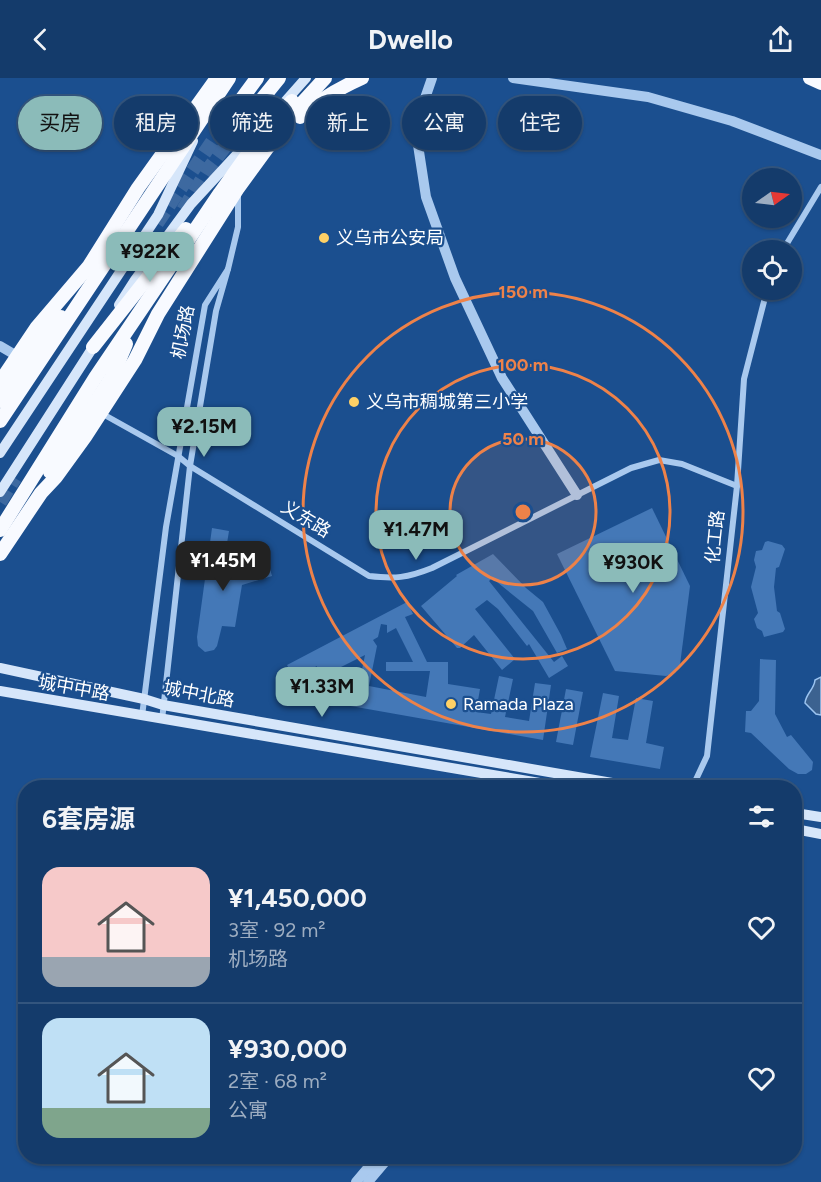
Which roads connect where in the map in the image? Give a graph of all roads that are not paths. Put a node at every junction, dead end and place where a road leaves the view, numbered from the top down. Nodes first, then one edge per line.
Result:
1 (217, 78) edge
2 (226, 78) edge
3 (257, 78) edge
4 (279, 78) edge
5 (306, 78) edge
6 (326, 78) edge
7 (362, 78) edge
8 (432, 78) edge
9 (513, 78) edge
10 (810, 78) edge
11 (821, 83) edge
12 (215, 94) joint
13 (244, 96) tunnel mouth
14 (264, 96) edge
15 (294, 113) edge
16 (261, 150) edge
17 (265, 150) edge
18 (821, 155) edge
19 (821, 187) edge
20 (238, 188) junction
21 (220, 192) junction
22 (789, 240) edge
23 (228, 270) junction
24 (81, 299) junction
25 (764, 300) edge
26 (143, 307) junction
27 (0, 346) edge
28 (93, 347) junction
29 (16, 356) junction
30 (0, 382) edge
31 (0, 401) edge
32 (100, 413) junction
33 (0, 421) edge
34 (0, 453) edge
35 (178, 456) junction
36 (190, 466) junction
37 (737, 486) junction
38 (0, 492) edge
39 (41, 493) junction
40 (577, 495) junction
41 (0, 530) edge
42 (0, 554) edge
43 (0, 668) edge
44 (0, 691) edge
45 (144, 699) junction
46 (163, 705) junction
47 (142, 717) junction
48 (162, 721) junction
49 (523, 780) edge
50 (595, 780) edge
51 (696, 780) edge
52 (802, 814) edge
53 (821, 817) edge
54 (802, 830) edge
55 (821, 834) edge
56 (371, 1164) edge
57 (383, 1164) edge
58 (356, 1182) edge
59 (368, 1182) edge

1 - 29 highway
2 - 12 highway
2 - 24 highway
3 - 13 highway
4 - 14 highway
5 - 28 main road
6 - 15 highway
6 - 21 highway
7 - 21 highway
8 - 40 street
9 - 18 street
10 - 11 highway
12 - 34 main road
16 - 28 highway
17 - 20 highway
19 - 22 street
20 - 23 street
20 - 32 highway
21 - 26 highway
23 - 35 street, 机场路
23 - 36 street, 机场路
24 - 31 highway
24 - 33 highway
25 - 37 street, 化工路
26 - 39 highway
26 - 41 highway
27 - 29 street
28 - 38 main road
29 - 30 highway
32 - 35 street, 义东路
32 - 39 highway
35 - 36 street, 义东路
35 - 45 street, 机场路
36 - 40 street, 义东路
36 - 46 street, 机场路
37 - 40 street, 义东路
37 - 51 street, 化工路
39 - 42 highway
43 - 45 main road, 城中北路
44 - 47 main road, 城中中路
45 - 46 main road, 城中北路
45 - 47 street, 机场路
46 - 48 street, 机场路
46 - 50 main road, 城中北路
47 - 48 main road, 城中北路
48 - 49 main road, 城中北路
52 - 53 main road
54 - 55 main road
56 - 58 street
57 - 59 street

